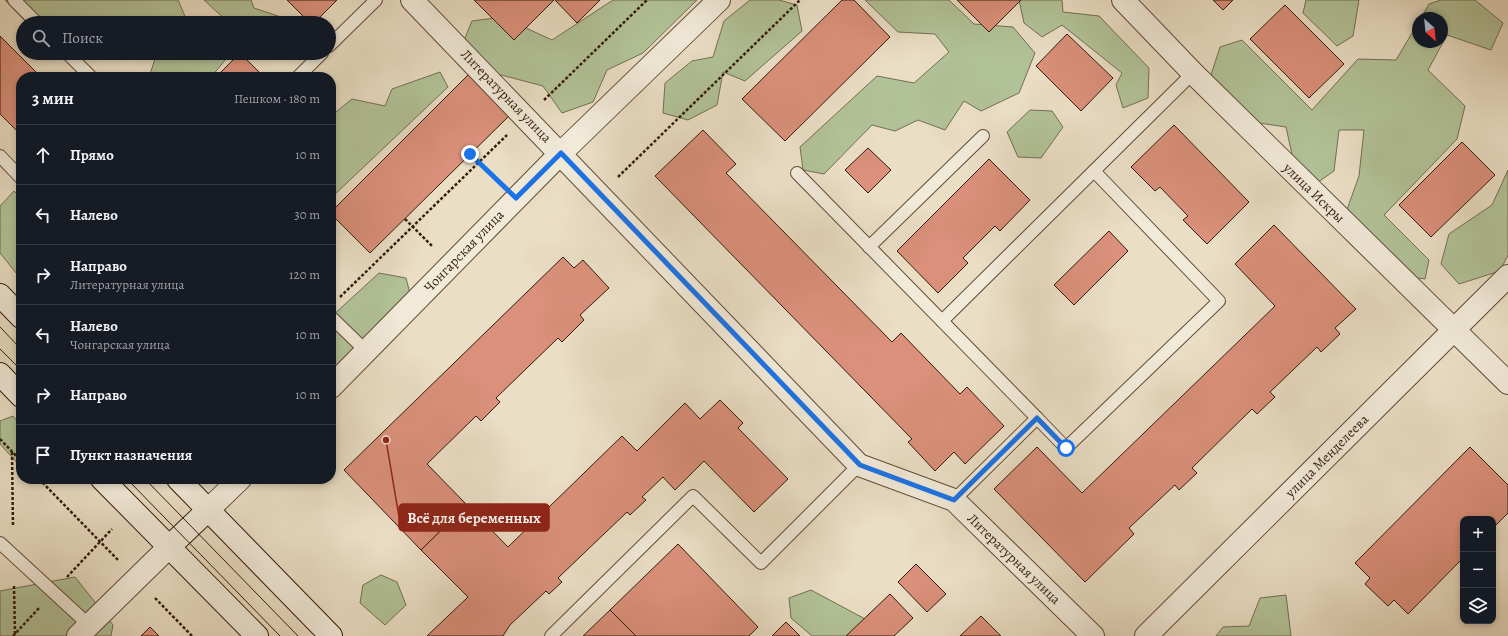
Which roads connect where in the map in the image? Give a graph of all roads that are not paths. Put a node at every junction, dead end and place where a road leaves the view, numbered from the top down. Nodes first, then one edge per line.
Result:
1 (14, 0) edge
2 (376, 0) edge
3 (412, 0) edge
4 (719, 0) edge
5 (1123, 0) edge
6 (30, 16) edge
7 (336, 39) edge
8 (74, 60) edge
9 (315, 60) edge
10 (86, 72) edge
11 (303, 72) edge
12 (1193, 73) junction
13 (983, 136) dead end
14 (561, 153) junction
15 (0, 156) edge
16 (1094, 171) junction
17 (16, 173) edge
18 (797, 173) dead end
19 (870, 247) junction
20 (1508, 276) edge
21 (0, 295) edge
22 (16, 312) edge
23 (336, 322) edge
24 (942, 322) junction
25 (1454, 330) junction
26 (366, 351) junction
27 (0, 374) edge
28 (336, 382) edge
29 (1508, 383) edge
30 (16, 391) edge
31 (1037, 418) junction
32 (860, 465) junction
33 (107, 484) edge
34 (183, 484) edge
35 (235, 484) edge
36 (954, 500) junction
37 (208, 510) junction
38 (0, 543) edge
39 (169, 547) junction
40 (83, 631) edge
41 (257, 636) edge
42 (331, 636) edge
43 (551, 636) edge
44 (1093, 636) edge
45 (1146, 636) edge

1 - 6 lane
2 - 7 lane
3 - 14 street, Литературная улица
4 - 14 street, Чонгарская улица
5 - 12 street, улица Искры
8 - 10 lane
9 - 11 lane
12 - 16 lane
12 - 25 street, улица Искры
13 - 19 lane
14 - 26 street, Чонгарская улица
14 - 32 street, Литературная улица
15 - 17 lane
16 - 24 lane
16 - 31 lane
18 - 19 lane
19 - 24 lane
20 - 25 street, улица Менделеева
21 - 22 street
23 - 26 lane
24 - 31 lane
25 - 29 street, улица Искры
25 - 45 street, улица Менделеева
26 - 28 street, Чонгарская улица
27 - 30 street
31 - 36 lane
32 - 36 street, Литературная улица
32 - 43 lane
33 - 39 street
34 - 37 street
35 - 37 street
36 - 44 street, Литературная улица
37 - 39 street
37 - 42 street
38 - 40 lane
39 - 40 street
39 - 41 street

